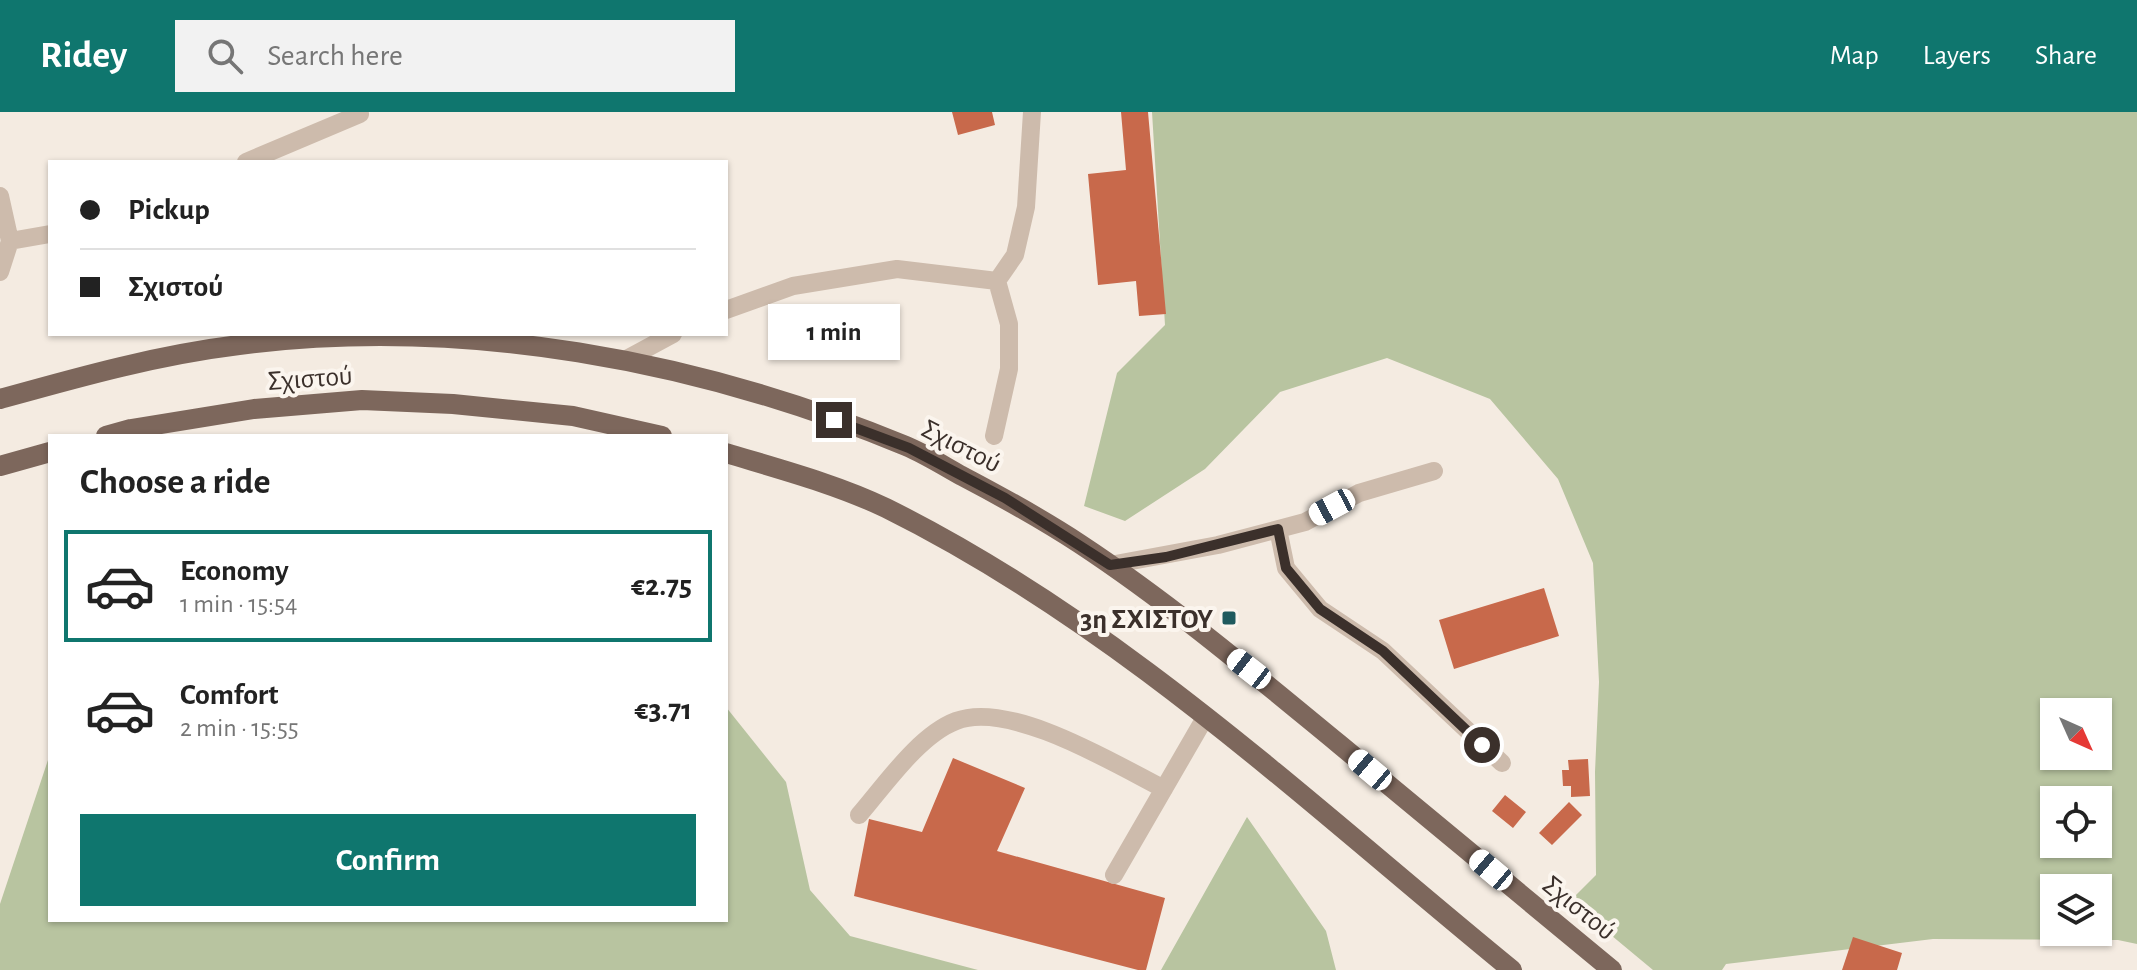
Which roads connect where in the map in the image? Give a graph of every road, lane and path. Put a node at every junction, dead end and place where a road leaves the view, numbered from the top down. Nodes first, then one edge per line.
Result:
1 (1032, 112) edge
2 (360, 114) dead end
3 (251, 160) edge
4 (0, 196) edge
5 (48, 234) edge
6 (10, 241) junction
7 (0, 272) edge
8 (997, 281) junction
9 (728, 309) edge
10 (669, 336) edge
11 (623, 361) junction
12 (0, 399) edge
13 (113, 434) edge
14 (653, 434) edge
15 (994, 436) dead end
16 (48, 453) edge
17 (728, 454) edge
18 (0, 466) edge
19 (1434, 471) dead end
20 (1278, 529) junction
21 (1110, 565) junction
22 (1206, 716) junction
23 (1502, 763) dead end
24 (1164, 789) junction
25 (859, 815) dead end
26 (1114, 875) dead end
27 (1512, 970) edge
28 (1612, 970) edge

1 - 8 lane
2 - 3 lane
4 - 6 lane
5 - 6 lane
6 - 7 lane
8 - 9 lane
8 - 15 lane
10 - 11 lane
11 - 12 main road, Σχιστού
11 - 21 main road, Σχιστού
13 - 14 main road, Σχιστού
16 - 18 main road
17 - 22 main road
19 - 20 lane
20 - 21 lane
20 - 23 lane
21 - 28 main road, Σχιστού
22 - 24 lane
22 - 27 main road
24 - 25 lane
24 - 26 lane

